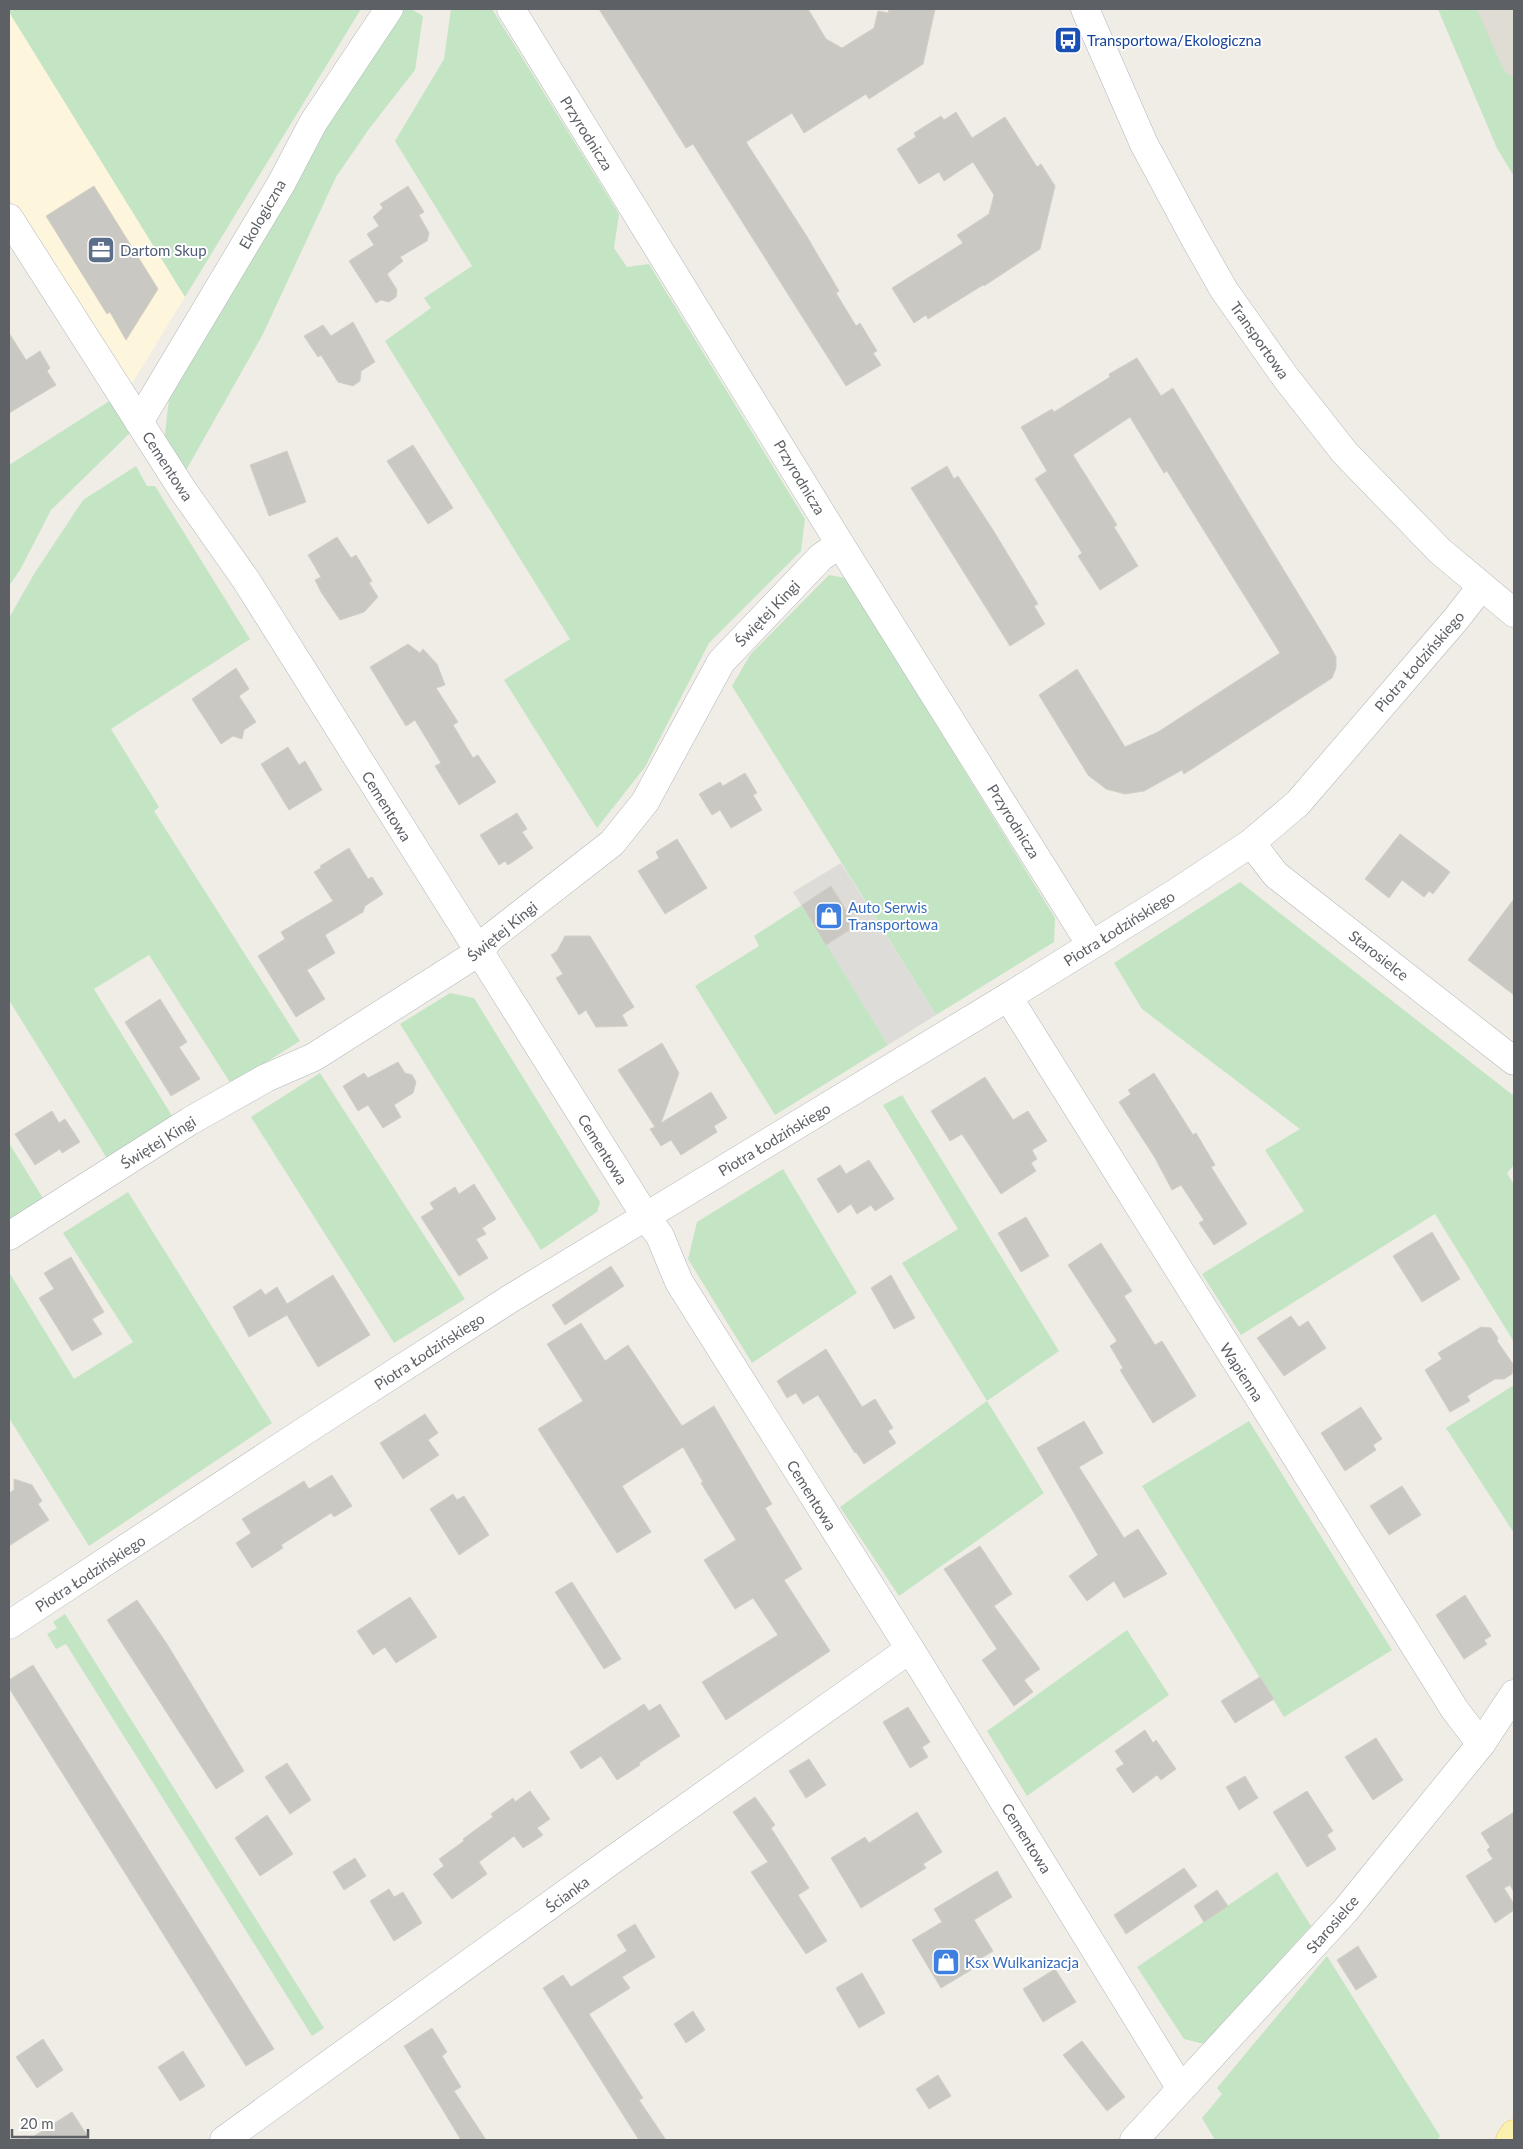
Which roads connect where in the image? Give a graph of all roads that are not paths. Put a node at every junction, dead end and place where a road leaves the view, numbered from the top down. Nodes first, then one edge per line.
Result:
1 (389, 9) edge
2 (511, 9) edge
3 (1085, 9) edge
4 (9, 218) edge
5 (139, 422) junction
6 (840, 544) junction
7 (1481, 587) junction
8 (1514, 613) edge
9 (1251, 843) junction
10 (1091, 945) junction
11 (479, 952) junction
12 (1008, 997) junction
13 (1514, 1061) edge
14 (646, 1217) junction
15 (9, 1236) edge
16 (9, 1625) edge
17 (910, 1649) junction
18 (1514, 1694) edge
19 (1481, 1744) junction
20 (1181, 2089) junction
21 (1514, 2134) edge
22 (224, 2140) edge
23 (1134, 2140) edge
24 (1510, 2140) edge

1 - 5 street, Ekologiczna
2 - 6 street, Przyrodnicza
3 - 7 street, Transportowa
4 - 5 street, Cementowa
5 - 11 street, Cementowa
6 - 10 street, Przyrodnicza
6 - 11 street, Świętej Kingi
7 - 8 street, Transportowa
7 - 9 street, Piotra Łodzińskiego
9 - 10 street, Piotra Łodzińskiego
9 - 13 street, Starosielce
10 - 12 street, Piotra Łodzińskiego
11 - 14 street, Cementowa
11 - 15 street, Świętej Kingi
12 - 14 street, Piotra Łodzińskiego
12 - 19 street, Wapienna
14 - 16 street, Piotra Łodzińskiego
14 - 17 street, Cementowa
17 - 20 street, Cementowa
17 - 22 street, Ścianka
18 - 19 street, Starosielce
19 - 20 street, Starosielce
20 - 23 street, Starosielce
21 - 24 main road

